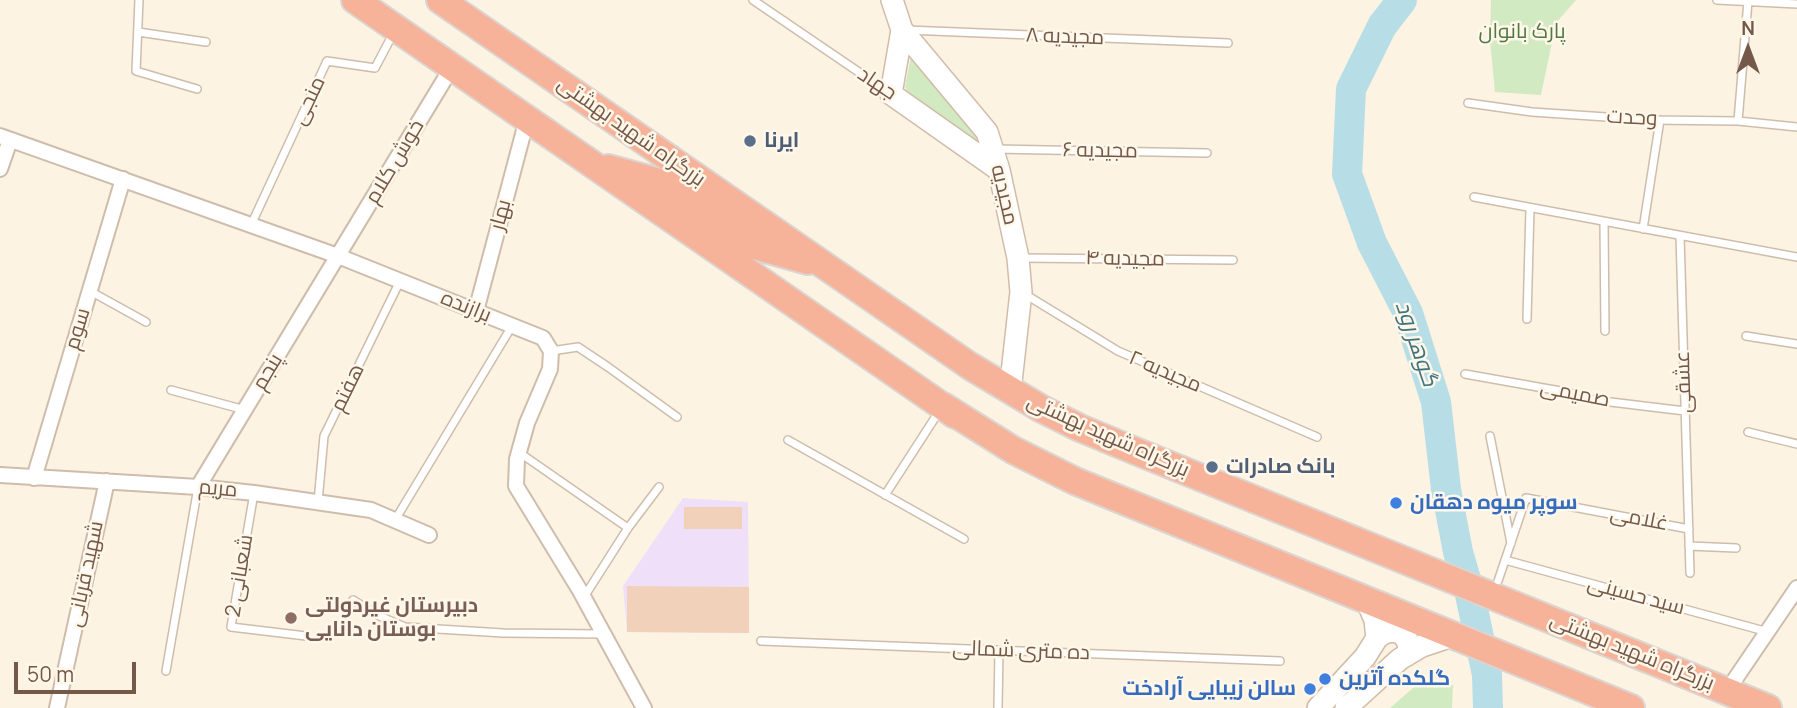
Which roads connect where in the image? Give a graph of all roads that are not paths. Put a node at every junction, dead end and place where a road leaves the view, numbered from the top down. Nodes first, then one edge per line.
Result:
1 (139, 0) edge
2 (440, 0) edge
3 (752, 0) edge
4 (892, 0) edge
5 (1717, 0) edge
6 (352, 1) edge
7 (1748, 1) edge
8 (1797, 4) edge
9 (396, 29) junction
10 (902, 30) junction
11 (138, 32) junction
12 (206, 43) dead end
13 (1228, 43) dead end
14 (452, 67) junction
15 (197, 89) dead end
16 (891, 94) junction
17 (1468, 103) dead end
18 (527, 119) junction
19 (1660, 120) junction
20 (1738, 121) junction
21 (1797, 127) edge
22 (5, 138) edge
23 (992, 149) junction
24 (1207, 153) dead end
25 (0, 169) edge
26 (999, 170) junction
27 (123, 179) junction
28 (1474, 197) dead end
29 (1530, 208) junction
30 (703, 211) junction
31 (1604, 222) junction
32 (251, 225) junction
33 (1643, 229) junction
34 (1679, 236) junction
35 (338, 256) junction
36 (1797, 257) edge
37 (1018, 258) junction
38 (1233, 260) dead end
39 (400, 280) junction
40 (90, 291) junction
41 (1021, 292) junction
42 (476, 311) junction
43 (1528, 318) dead end
44 (146, 322) dead end
45 (512, 326) junction
46 (1605, 331) dead end
47 (1746, 336) dead end
48 (1797, 344) edge
49 (551, 351) junction
50 (1465, 374) dead end
51 (171, 390) dead end
52 (1010, 391) junction
53 (245, 410) junction
54 (949, 411) junction
55 (1685, 411) junction
56 (677, 417) dead end
57 (1748, 432) dead end
58 (1490, 436) dead end
59 (1317, 437) dead end
60 (788, 440) dead end
61 (1797, 444) edge
62 (519, 452) junction
63 (0, 475) edge
64 (34, 478) junction
65 (107, 481) junction
66 (198, 487) junction
67 (659, 487) dead end
68 (254, 493) junction
69 (885, 495) junction
70 (318, 502) junction
71 (394, 520) junction
72 (628, 528) junction
73 (1689, 529) junction
74 (429, 535) dead end
75 (964, 538) dead end
76 (1511, 543) junction
77 (1689, 546) junction
78 (1736, 548) dead end
79 (1505, 560) junction
80 (1690, 573) dead end
81 (1797, 589) edge
82 (1499, 593) junction
83 (584, 597) junction
84 (353, 600) dead end
85 (1367, 601) junction
86 (1768, 632) junction
87 (604, 634) junction
88 (306, 636) dead end
89 (1456, 637) junction
90 (1377, 638) junction
91 (761, 641) dead end
92 (999, 650) junction
93 (1415, 651) junction
94 (1280, 662) dead end
95 (166, 671) dead end
96 (1727, 691) junction
97 (57, 708) edge
98 (644, 708) edge
99 (998, 708) edge
100 (1318, 708) edge
101 (1346, 708) edge
102 (1631, 708) edge
103 (1769, 708) edge

1 - 11 lane
2 - 30 highway, بزرگراه شهید بهشتی
3 - 16 lane, جهاد
4 - 10 street
5 - 7 lane
6 - 9 highway, بزرگراه شهید بهشتی
7 - 8 lane
7 - 20 lane
9 - 14 highway, بزرگراه شهید بهشتی
9 - 32 lane, منجی
10 - 13 lane, مجیدیه ۸
10 - 16 street
10 - 23 street, مجیدیه
11 - 12 lane
11 - 15 lane
14 - 18 highway, بزرگراه شهید بهشتی
14 - 35 street, خوش کلام
16 - 26 street, جهاد
17 - 19 lane, وحدت
18 - 30 highway, بزرگراه شهید بهشتی
18 - 42 street, بهار
19 - 20 lane, وحدت
19 - 33 lane
20 - 21 lane, وحدت
22 - 25 street
22 - 27 street, برازنده
23 - 24 lane, مجیدیه ۶
23 - 26 street, مجیدیه
26 - 37 street, مجیدیه
27 - 32 street, برازنده
27 - 40 street, سوم
28 - 29 lane
29 - 31 lane
29 - 43 lane
30 - 52 highway, بزرگراه شهید بهشتی
30 - 54 highway, بزرگراه شهید بهشتی
31 - 33 lane
31 - 46 lane
32 - 35 street, برازنده
33 - 34 lane
34 - 36 lane
34 - 55 lane, عشقی
35 - 39 street, برازنده
35 - 53 street, پنجم
37 - 38 lane, مجیدیه ۴
37 - 41 street, مجیدیه
39 - 42 street, برازنده
39 - 70 lane, هفتم
40 - 44 lane
40 - 64 street, سوم
41 - 52 street, مجیدیه
41 - 59 lane, مجیدیه ۲
42 - 45 street, برازنده
45 - 49 street, برازنده
45 - 71 lane
47 - 48 lane
49 - 56 lane
49 - 62 street
50 - 55 lane, صمیمی
51 - 53 lane
52 - 82 highway, بزرگراه شهید بهشتی
53 - 66 street, پنجم
54 - 69 lane
54 - 85 highway, بزرگراه شهید بهشتی
55 - 73 lane, عشقی
57 - 61 lane
58 - 76 lane
60 - 69 lane
62 - 72 lane
62 - 83 street
63 - 64 street, مریم
64 - 65 street, مریم
65 - 66 street, مریم
65 - 97 street, شهید قربانی
66 - 68 street, مریم
66 - 95 lane
67 - 72 lane
68 - 70 street, مریم
68 - 88 lane, شعبانی 2
69 - 75 lane
70 - 71 street, مریم
71 - 74 street, مریم
72 - 83 lane
73 - 76 lane, غلامی
73 - 77 lane, عشقی
76 - 79 lane, غلامی
77 - 78 lane
77 - 80 lane, عشقی
79 - 82 lane, غلامی
79 - 86 lane, سید حسینی
81 - 86 street
82 - 96 highway, بزرگراه شهید بهشتی
83 - 87 street
84 - 87 lane
85 - 89 highway, بزرگراه شهید بهشتی
85 - 90 street
86 - 96 street
87 - 98 street
89 - 93 street
89 - 102 highway, بزرگراه شهید بهشتی
90 - 93 street
90 - 100 street
91 - 92 lane, ده متری شمالی
92 - 94 lane, ده متری شمالی
92 - 99 lane
93 - 101 street
96 - 103 highway, بزرگراه شهید بهشتی

